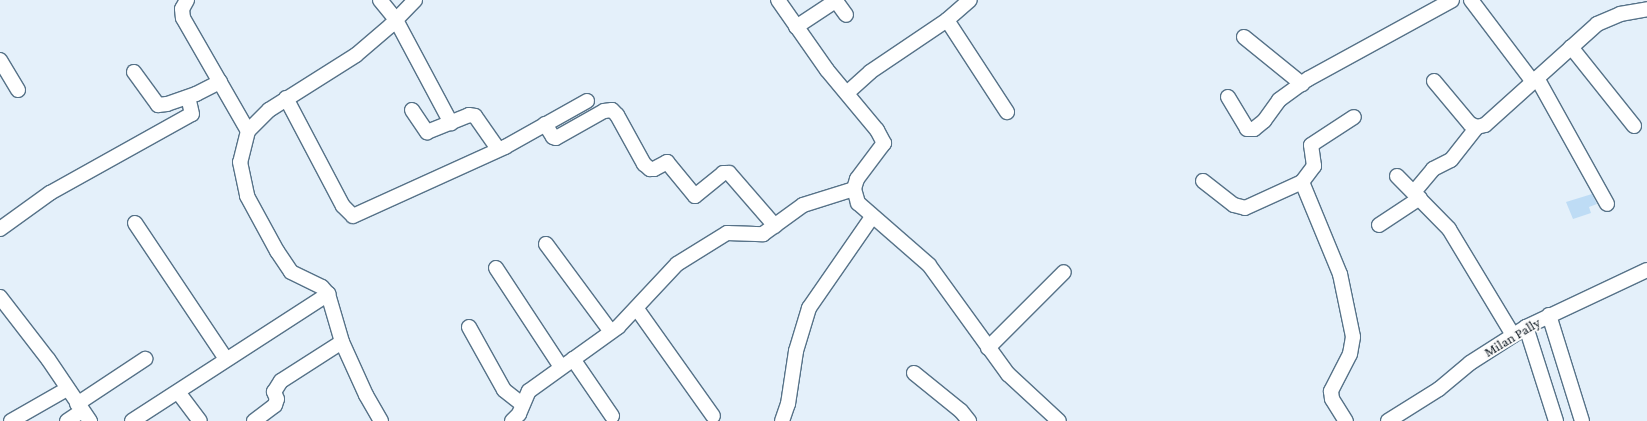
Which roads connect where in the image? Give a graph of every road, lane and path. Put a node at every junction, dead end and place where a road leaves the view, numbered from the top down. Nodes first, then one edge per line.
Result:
1 (187, 0) edge
2 (380, 0) edge
3 (415, 0) edge
4 (778, 0) edge
5 (836, 0) edge
6 (970, 0) edge
7 (1452, 0) edge
8 (1471, 0) edge
9 (1647, 9) edge
10 (846, 15) dead end
11 (396, 20) junction
12 (947, 20) junction
13 (796, 27) junction
14 (1244, 37) dead end
15 (1571, 47) junction
16 (0, 60) edge
17 (134, 72) dead end
18 (1535, 80) junction
19 (1434, 81) dead end
20 (220, 82) junction
21 (1302, 84) junction
22 (18, 90) dead end
23 (847, 93) junction
24 (188, 97) junction
25 (1228, 97) dead end
26 (286, 98) junction
27 (587, 101) dead end
28 (412, 110) dead end
29 (1007, 112) dead end
30 (1354, 117) dead end
31 (451, 123) junction
32 (545, 124) junction
33 (1634, 126) dead end
34 (1476, 127) junction
35 (248, 131) junction
36 (498, 149) junction
37 (1397, 176) dead end
38 (1203, 181) dead end
39 (1302, 182) junction
40 (854, 189) junction
41 (1417, 195) junction
42 (1606, 204) dead end
43 (872, 217) junction
44 (135, 223) dead end
45 (1379, 225) dead end
46 (775, 226) junction
47 (0, 229) edge
48 (546, 244) dead end
49 (496, 268) dead end
50 (1647, 270) edge
51 (1064, 272) dead end
52 (328, 294) junction
53 (0, 297) edge
54 (637, 309) junction
55 (1549, 316) junction
56 (1526, 327) junction
57 (469, 328) dead end
58 (611, 332) junction
59 (1513, 335) junction
60 (342, 342) junction
61 (988, 348) junction
62 (146, 359) dead end
63 (226, 359) junction
64 (573, 359) junction
65 (561, 368) junction
66 (914, 373) dead end
67 (67, 389) junction
68 (178, 392) junction
69 (522, 404) junction
70 (83, 412) edge
71 (612, 416) dead end
72 (713, 416) dead end
73 (11, 421) edge
74 (67, 421) edge
75 (132, 421) edge
76 (200, 421) edge
77 (254, 421) edge
78 (381, 421) edge
79 (512, 421) edge
80 (782, 421) edge
81 (969, 421) edge
82 (1059, 421) edge
83 (1346, 421) edge
84 (1388, 421) edge
85 (1556, 421) edge
86 (1582, 421) edge

1 - 20 street
2 - 11 street
3 - 11 street
4 - 13 street
5 - 10 street
5 - 13 street
6 - 12 street
7 - 21 street
8 - 18 street
9 - 15 street
11 - 26 street
11 - 31 street
12 - 23 street
12 - 29 street
13 - 23 street
14 - 21 street
15 - 18 street
15 - 33 street
16 - 22 street
17 - 24 street
18 - 34 street
18 - 42 street
19 - 34 street
20 - 24 street
20 - 35 street
21 - 25 street
23 - 40 street
24 - 47 street
26 - 35 street
26 - 36 street
27 - 32 street
28 - 31 street
30 - 39 street
31 - 36 street
32 - 36 street
32 - 46 street
34 - 41 street
35 - 52 street
37 - 41 street
38 - 39 street
39 - 83 street
40 - 43 street
40 - 46 street
41 - 45 street
41 - 59 street
43 - 61 street
43 - 80 street
44 - 63 street
46 - 54 street
48 - 58 street
49 - 65 street
50 - 55 street, Milan Pally
51 - 61 street
52 - 60 street
52 - 63 street
53 - 67 street
54 - 58 street
54 - 72 street
55 - 56 street, Milan Pally
55 - 86 street
56 - 59 street, Milan Pally
56 - 85 street
57 - 69 street
58 - 64 street
59 - 84 street, Milan Pally
60 - 77 street
60 - 78 street
61 - 82 street
62 - 70 street
63 - 68 street
64 - 65 street
64 - 71 street
65 - 69 street
66 - 81 street
67 - 70 street
67 - 73 street
68 - 75 street
68 - 76 street
69 - 79 street
70 - 74 street

